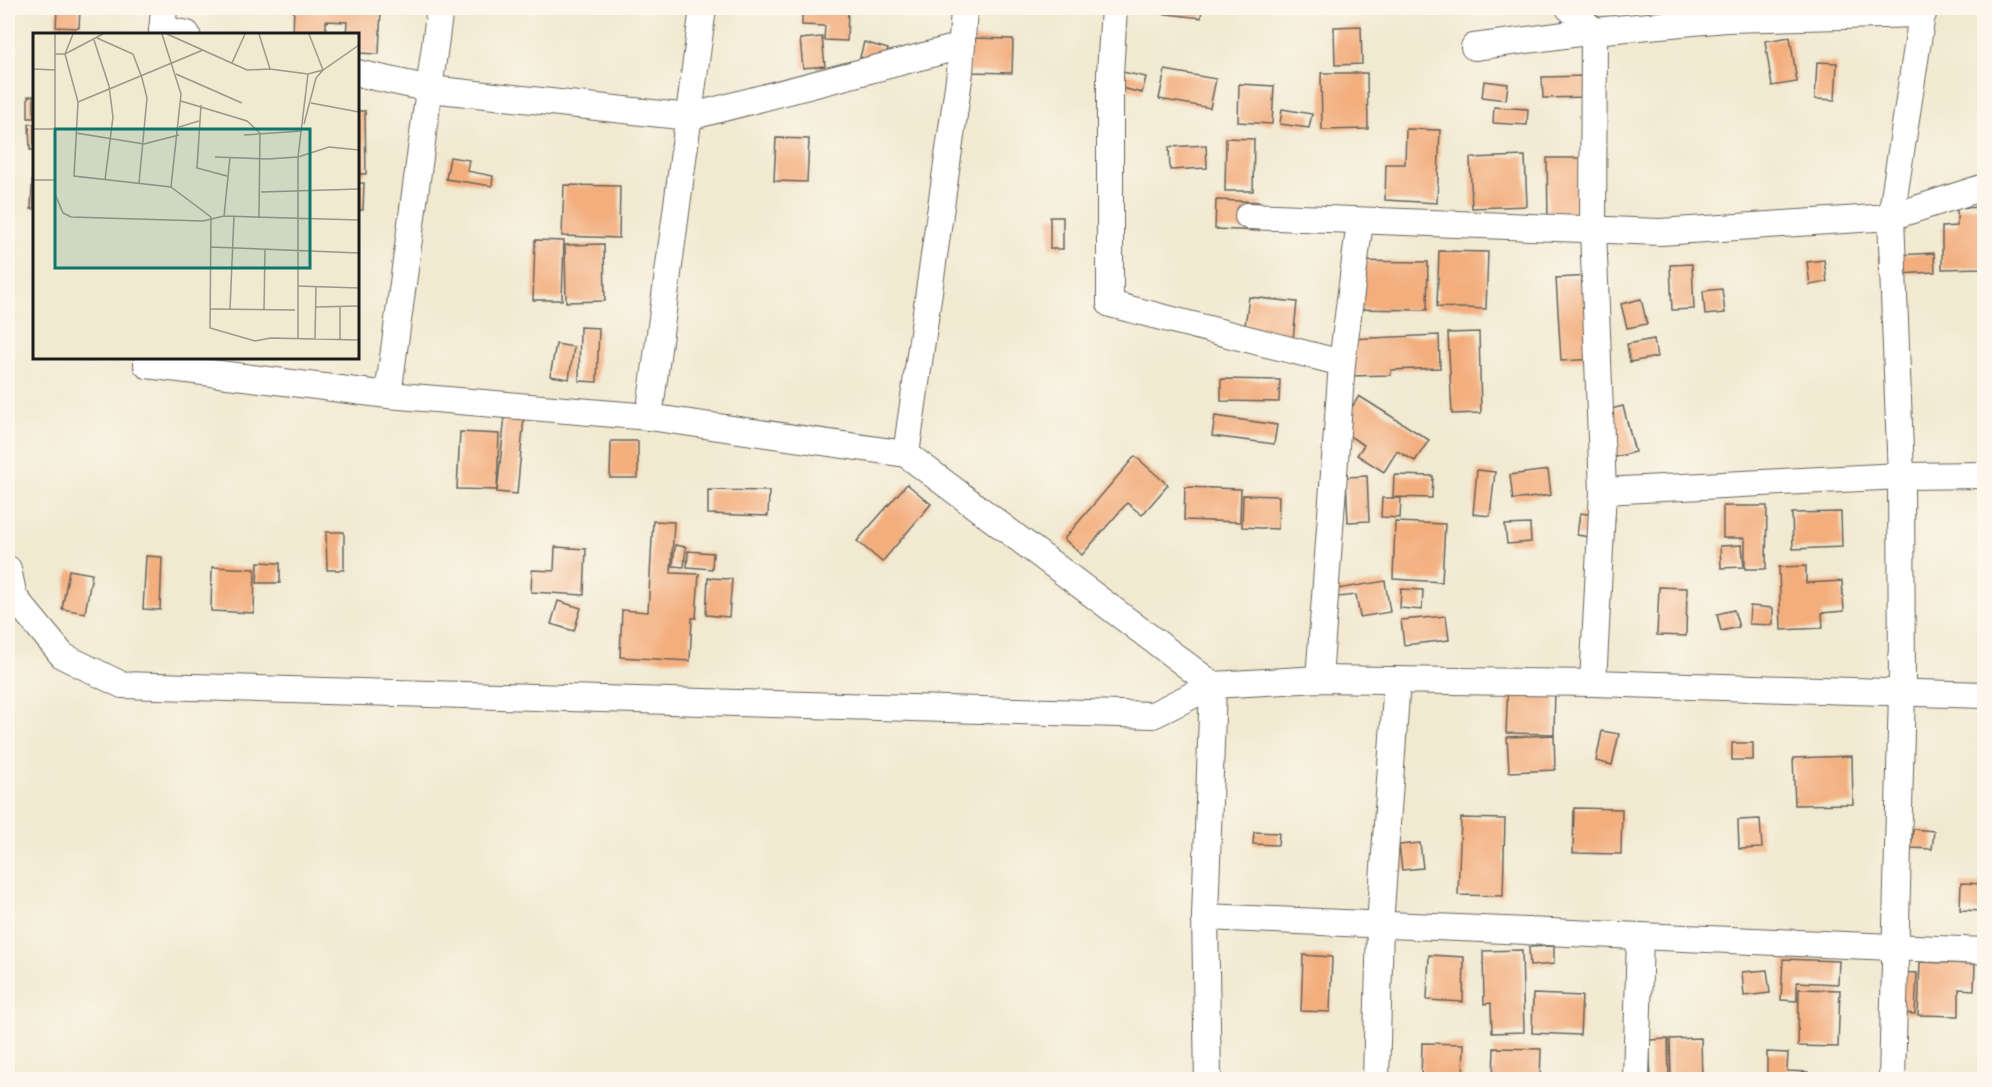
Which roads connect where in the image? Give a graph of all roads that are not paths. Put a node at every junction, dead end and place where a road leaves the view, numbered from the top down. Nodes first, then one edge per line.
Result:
1 (440, 8) edge
2 (703, 8) edge
3 (964, 8) edge
4 (1114, 8) edge
5 (1569, 8) edge
6 (1924, 10) edge
7 (163, 24) edge
8 (1594, 31) junction
9 (185, 33) edge
10 (962, 46) junction
11 (1474, 47) dead end
12 (358, 73) edge
13 (429, 89) junction
14 (689, 117) junction
15 (1984, 187) edge
16 (1248, 216) dead end
17 (1891, 217) junction
18 (1360, 221) junction
19 (1593, 230) junction
20 (147, 358) edge
21 (1342, 363) junction
22 (388, 395) junction
23 (649, 417) junction
24 (906, 454) junction
25 (1984, 475) edge
26 (1901, 476) junction
27 (1603, 491) junction
28 (8, 569) edge
29 (1319, 679) junction
30 (1397, 680) junction
31 (1593, 683) junction
32 (1213, 685) junction
33 (1902, 692) junction
34 (1984, 695) edge
35 (1205, 917) junction
36 (1380, 925) junction
37 (1640, 936) junction
38 (1894, 948) junction
39 (1984, 951) edge
40 (1208, 1080) edge
41 (1376, 1080) edge
42 (1636, 1080) edge
43 (1892, 1080) edge

1 - 13 street
2 - 14 street
3 - 10 street
4 - 21 street
5 - 8 street
6 - 8 street
6 - 17 street
7 - 9 street
8 - 11 street
8 - 19 street
10 - 14 street
10 - 24 street
12 - 13 street
13 - 14 street
13 - 22 street
14 - 23 street
15 - 17 street
16 - 18 street
17 - 19 street
17 - 26 street
18 - 19 street
18 - 21 street
19 - 27 street
20 - 22 street
21 - 29 street
22 - 23 street
23 - 24 street
24 - 32 street
25 - 26 street
26 - 27 street
26 - 33 street
27 - 31 street
28 - 32 street
29 - 30 street
29 - 32 street
30 - 31 street
30 - 36 street
31 - 33 street
32 - 35 street
33 - 34 street
33 - 38 street
35 - 36 street
35 - 40 street
36 - 37 street
36 - 41 street
37 - 38 street
37 - 42 street
38 - 39 street
38 - 43 street

